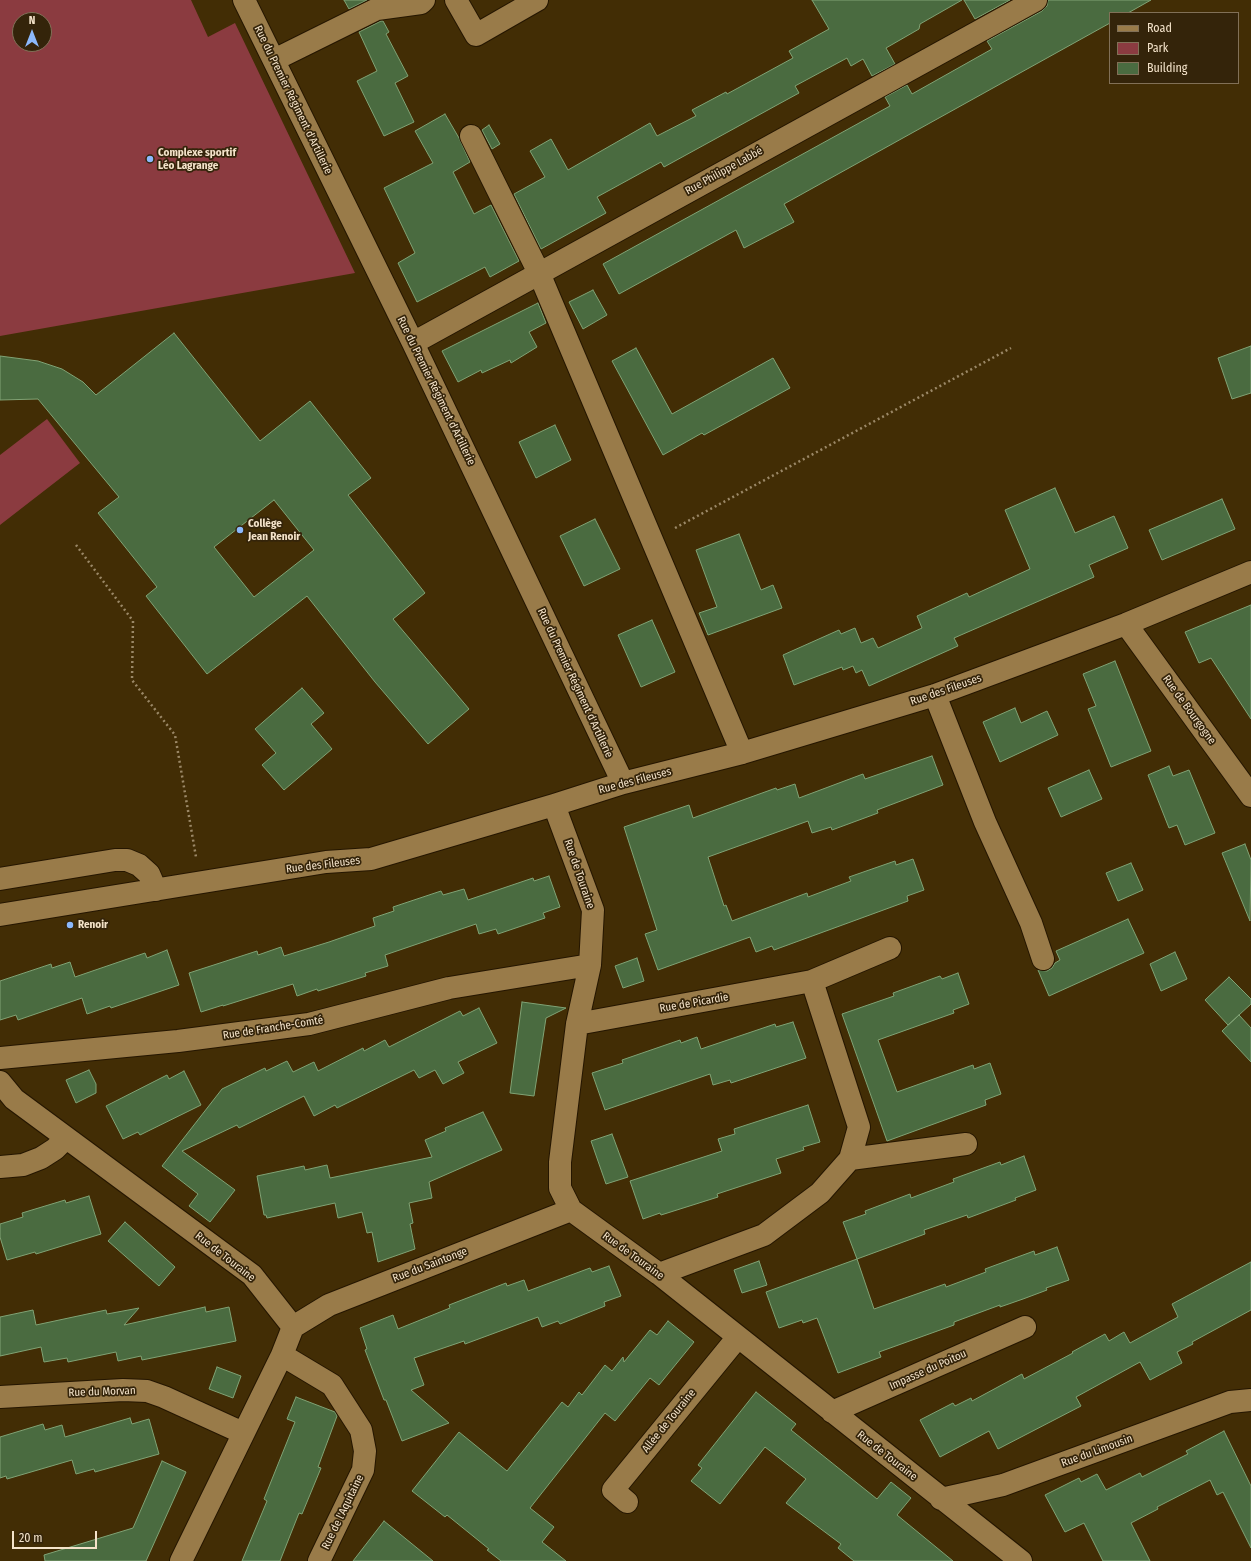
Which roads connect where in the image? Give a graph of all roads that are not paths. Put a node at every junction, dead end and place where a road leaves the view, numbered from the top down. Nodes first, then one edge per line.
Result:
1 (244, 0) edge
2 (424, 0) edge
3 (456, 0) edge
4 (537, 0) edge
5 (1036, 0) edge
6 (274, 60) junction
7 (471, 136) dead end
8 (539, 273) junction
9 (413, 343) junction
10 (1251, 572) edge
11 (1126, 624) junction
12 (935, 695) junction
13 (742, 753) junction
14 (623, 783) junction
15 (1251, 796) edge
16 (554, 805) junction
17 (0, 879) edge
18 (156, 890) junction
19 (0, 915) edge
20 (890, 948) dead end
21 (1043, 959) dead end
22 (590, 965) junction
23 (812, 981) junction
24 (577, 1024) junction
25 (0, 1058) edge
26 (0, 1082) edge
27 (66, 1138) junction
28 (966, 1144) dead end
29 (850, 1159) junction
30 (0, 1167) edge
31 (571, 1210) junction
32 (659, 1274) junction
33 (293, 1327) junction
34 (1024, 1327) dead end
35 (738, 1337) junction
36 (282, 1355) junction
37 (0, 1397) edge
38 (1251, 1400) edge
39 (832, 1412) junction
40 (243, 1433) junction
41 (942, 1499) junction
42 (628, 1502) dead end
43 (181, 1561) edge
44 (319, 1561) edge
45 (1020, 1561) edge

1 - 6 street, Rue du Premier Régiment d'Artillerie
2 - 6 street
3 - 4 street
5 - 8 street, Rue Philippe Labbé
6 - 9 street, Rue du Premier Régiment d'Artillerie
7 - 8 street
8 - 9 street, Rue Philippe Labbé
8 - 13 street
9 - 14 street, Rue du Premier Régiment d'Artillerie
10 - 11 street, Rue des Fileuses
11 - 12 street, Rue des Fileuses
11 - 15 street, Rue de Bourgogne
12 - 13 street, Rue des Fileuses
12 - 21 street
13 - 14 street, Rue des Fileuses
14 - 16 street, Rue des Fileuses
16 - 18 street, Rue des Fileuses
16 - 22 street, Rue de Touraine
17 - 18 street
18 - 19 street, Rue des Fileuses
20 - 23 street, Rue de Picardie
22 - 24 street, Rue de Touraine
22 - 25 street, Rue de Franche-Comté
23 - 24 street, Rue de Picardie
23 - 29 street
24 - 31 street, Rue de Touraine
26 - 27 street, Rue de Touraine
27 - 30 street
27 - 33 street, Rue de Touraine
28 - 29 street
29 - 32 street
31 - 32 street, Rue de Touraine
31 - 33 street, Rue du Saintonge
32 - 35 street, Rue de Touraine
33 - 36 street
34 - 39 street, Impasse du Poitou
35 - 39 street, Rue de Touraine
35 - 42 street, Allée de Touraine
36 - 40 street
36 - 44 street, Rue de l'Aquitaine
37 - 40 street, Rue du Morvan
38 - 41 street, Rue du Limousin
39 - 41 street, Rue de Touraine
40 - 43 street
41 - 45 street, Rue de Touraine

